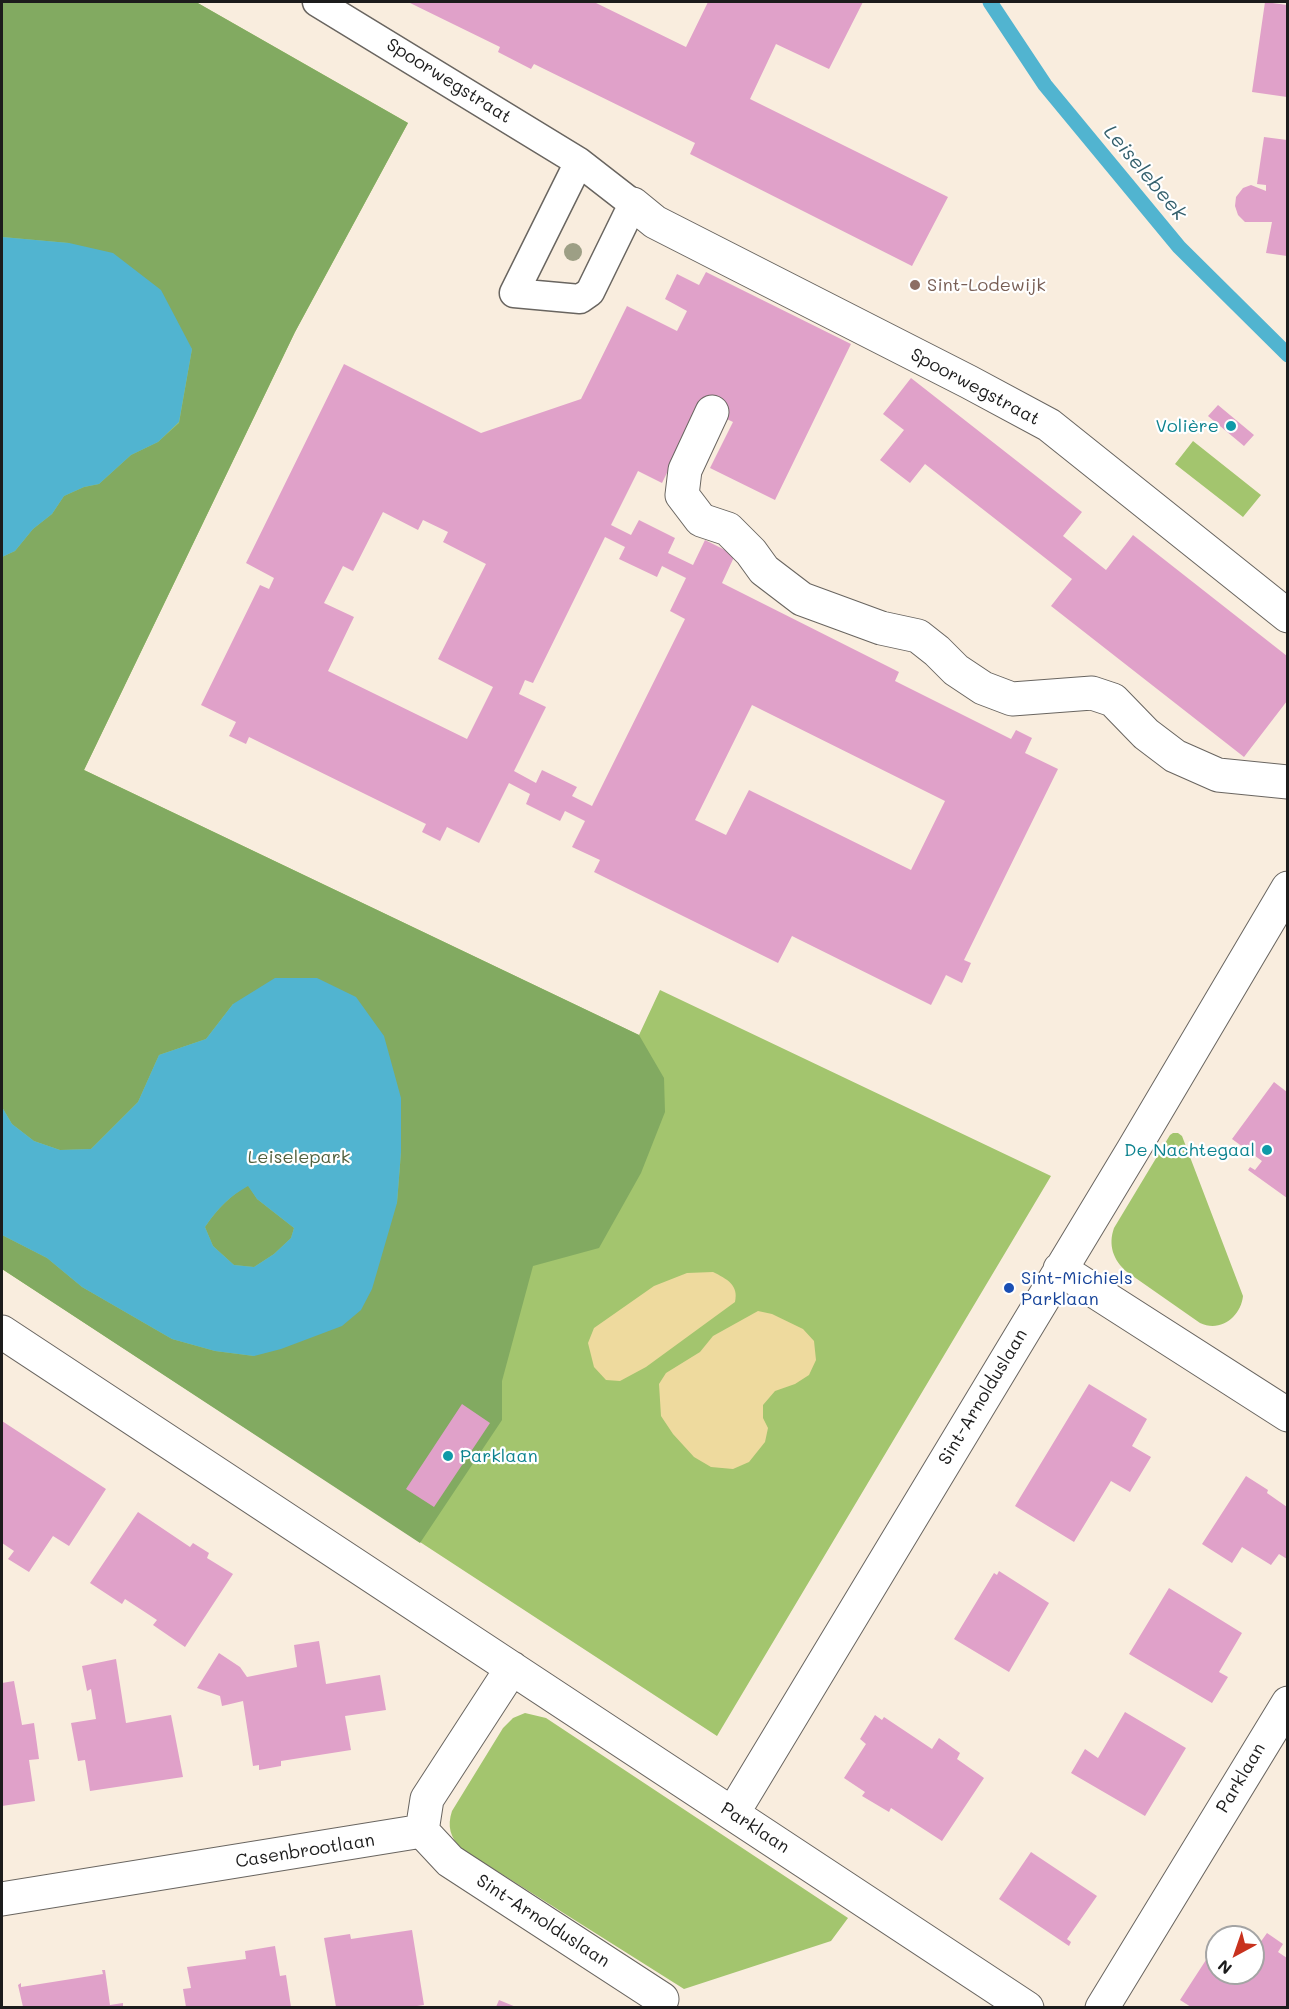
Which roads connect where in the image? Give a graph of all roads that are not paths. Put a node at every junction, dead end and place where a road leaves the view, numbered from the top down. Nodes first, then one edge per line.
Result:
1 (317, 2) edge
2 (579, 162) junction
3 (633, 204) junction
4 (712, 412) dead end
5 (1287, 616) edge
6 (1287, 782) edge
7 (1287, 888) edge
8 (1060, 1269) junction
9 (2, 1332) edge
10 (1287, 1415) edge
11 (512, 1668) junction
12 (1287, 1703) edge
13 (733, 1813) junction
14 (422, 1831) junction
15 (2, 1899) edge
16 (659, 2007) edge
17 (1027, 2007) edge
18 (1102, 2007) edge

1 - 2 lane, Spoorwegstraat
2 - 3 lane, Spoorwegstraat
2 - 3 lane
3 - 5 street, Spoorwegstraat
4 - 6 street
7 - 8 street, Sint-Arnolduslaan
8 - 10 street
8 - 13 street, Sint-Arnolduslaan
9 - 11 street, Parklaan
11 - 13 street, Parklaan
11 - 14 street
12 - 18 street, Parklaan
13 - 17 street, Parklaan
14 - 15 street, Casenbrootlaan
14 - 16 street, Sint-Arnolduslaan

